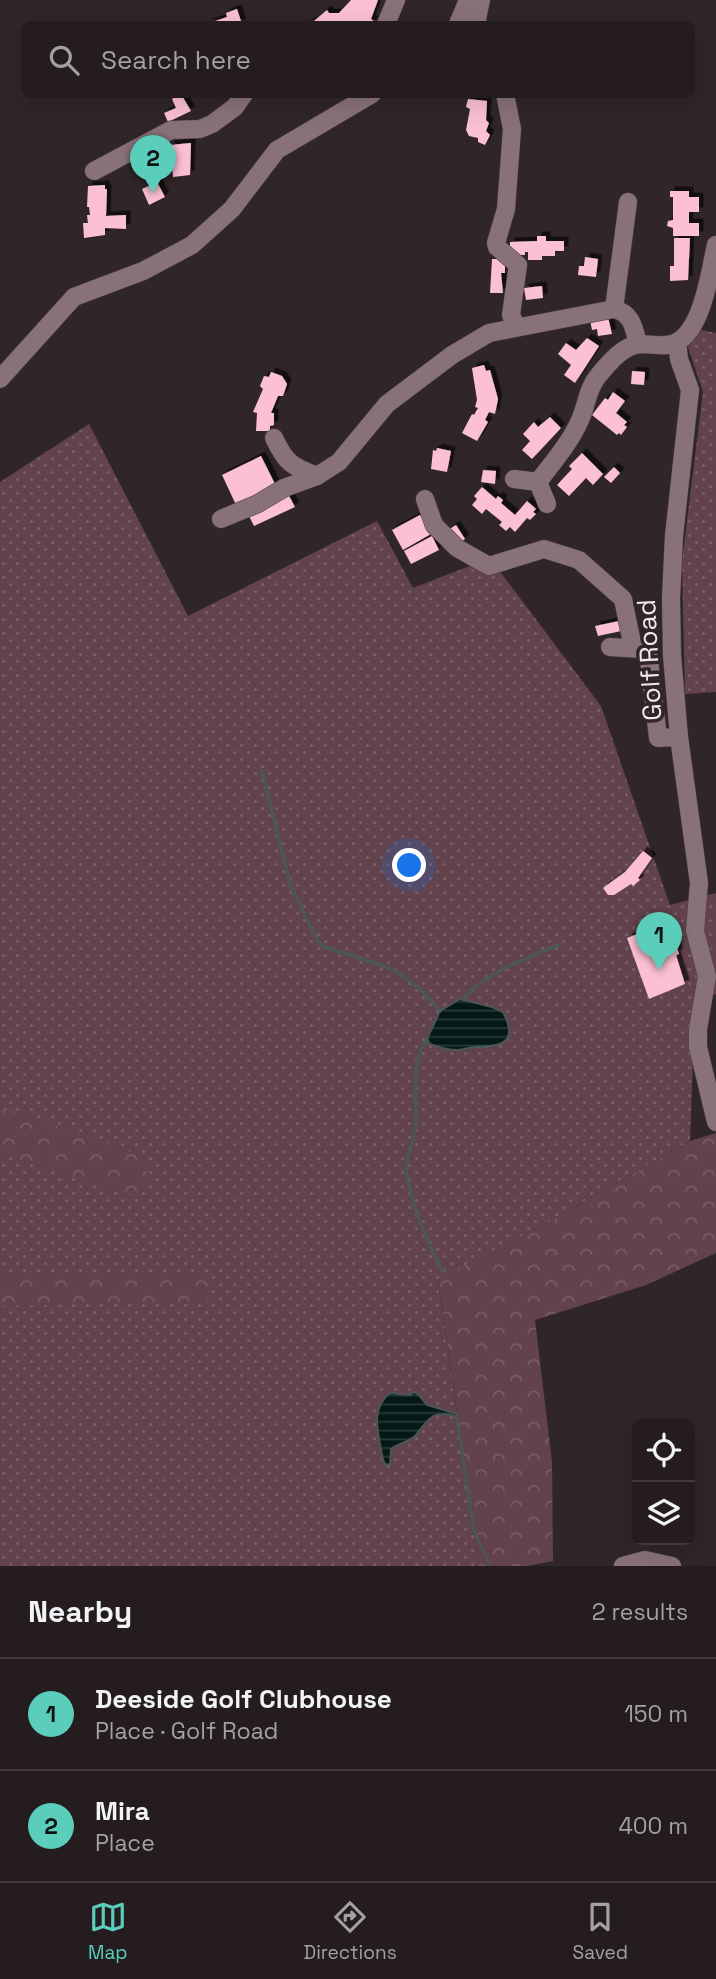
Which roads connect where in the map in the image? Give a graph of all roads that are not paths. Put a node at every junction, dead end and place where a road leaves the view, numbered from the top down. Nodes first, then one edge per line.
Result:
1 (396, 0) edge
2 (468, 0) edge
3 (481, 0) edge
4 (387, 21) edge
5 (459, 21) edge
6 (477, 21) edge
7 (241, 98) edge
8 (365, 98) edge
9 (506, 98) edge
10 (94, 171) dead end
11 (628, 202) dead end
12 (716, 244) edge
13 (614, 309) junction
14 (516, 326) junction
15 (677, 342) junction
16 (638, 344) junction
17 (0, 379) edge
18 (274, 438) dead end
19 (265, 459) dead end
20 (284, 459) junction
21 (317, 475) junction
22 (514, 479) dead end
23 (538, 482) junction
24 (425, 499) dead end
25 (547, 503) dead end
26 (221, 519) dead end
27 (610, 647) dead end
28 (641, 649) junction
29 (672, 655) junction
30 (679, 737) junction
31 (705, 977) edge
32 (716, 1122) edge
33 (660, 1565) edge
34 (623, 1566) edge

1 - 4 street
2 - 5 street
3 - 6 street
7 - 10 street
8 - 17 street
9 - 14 street
11 - 13 street
12 - 15 street
13 - 14 street
13 - 16 street
14 - 21 street
15 - 16 street
15 - 29 street, Golf Road
16 - 23 street
18 - 20 street
19 - 20 street
20 - 21 street
21 - 26 street
22 - 23 street
23 - 25 street
24 - 28 street
27 - 28 street
28 - 29 street
28 - 30 street
29 - 30 street, Golf Road
30 - 31 street, Golf Road
31 - 32 street
33 - 34 street

